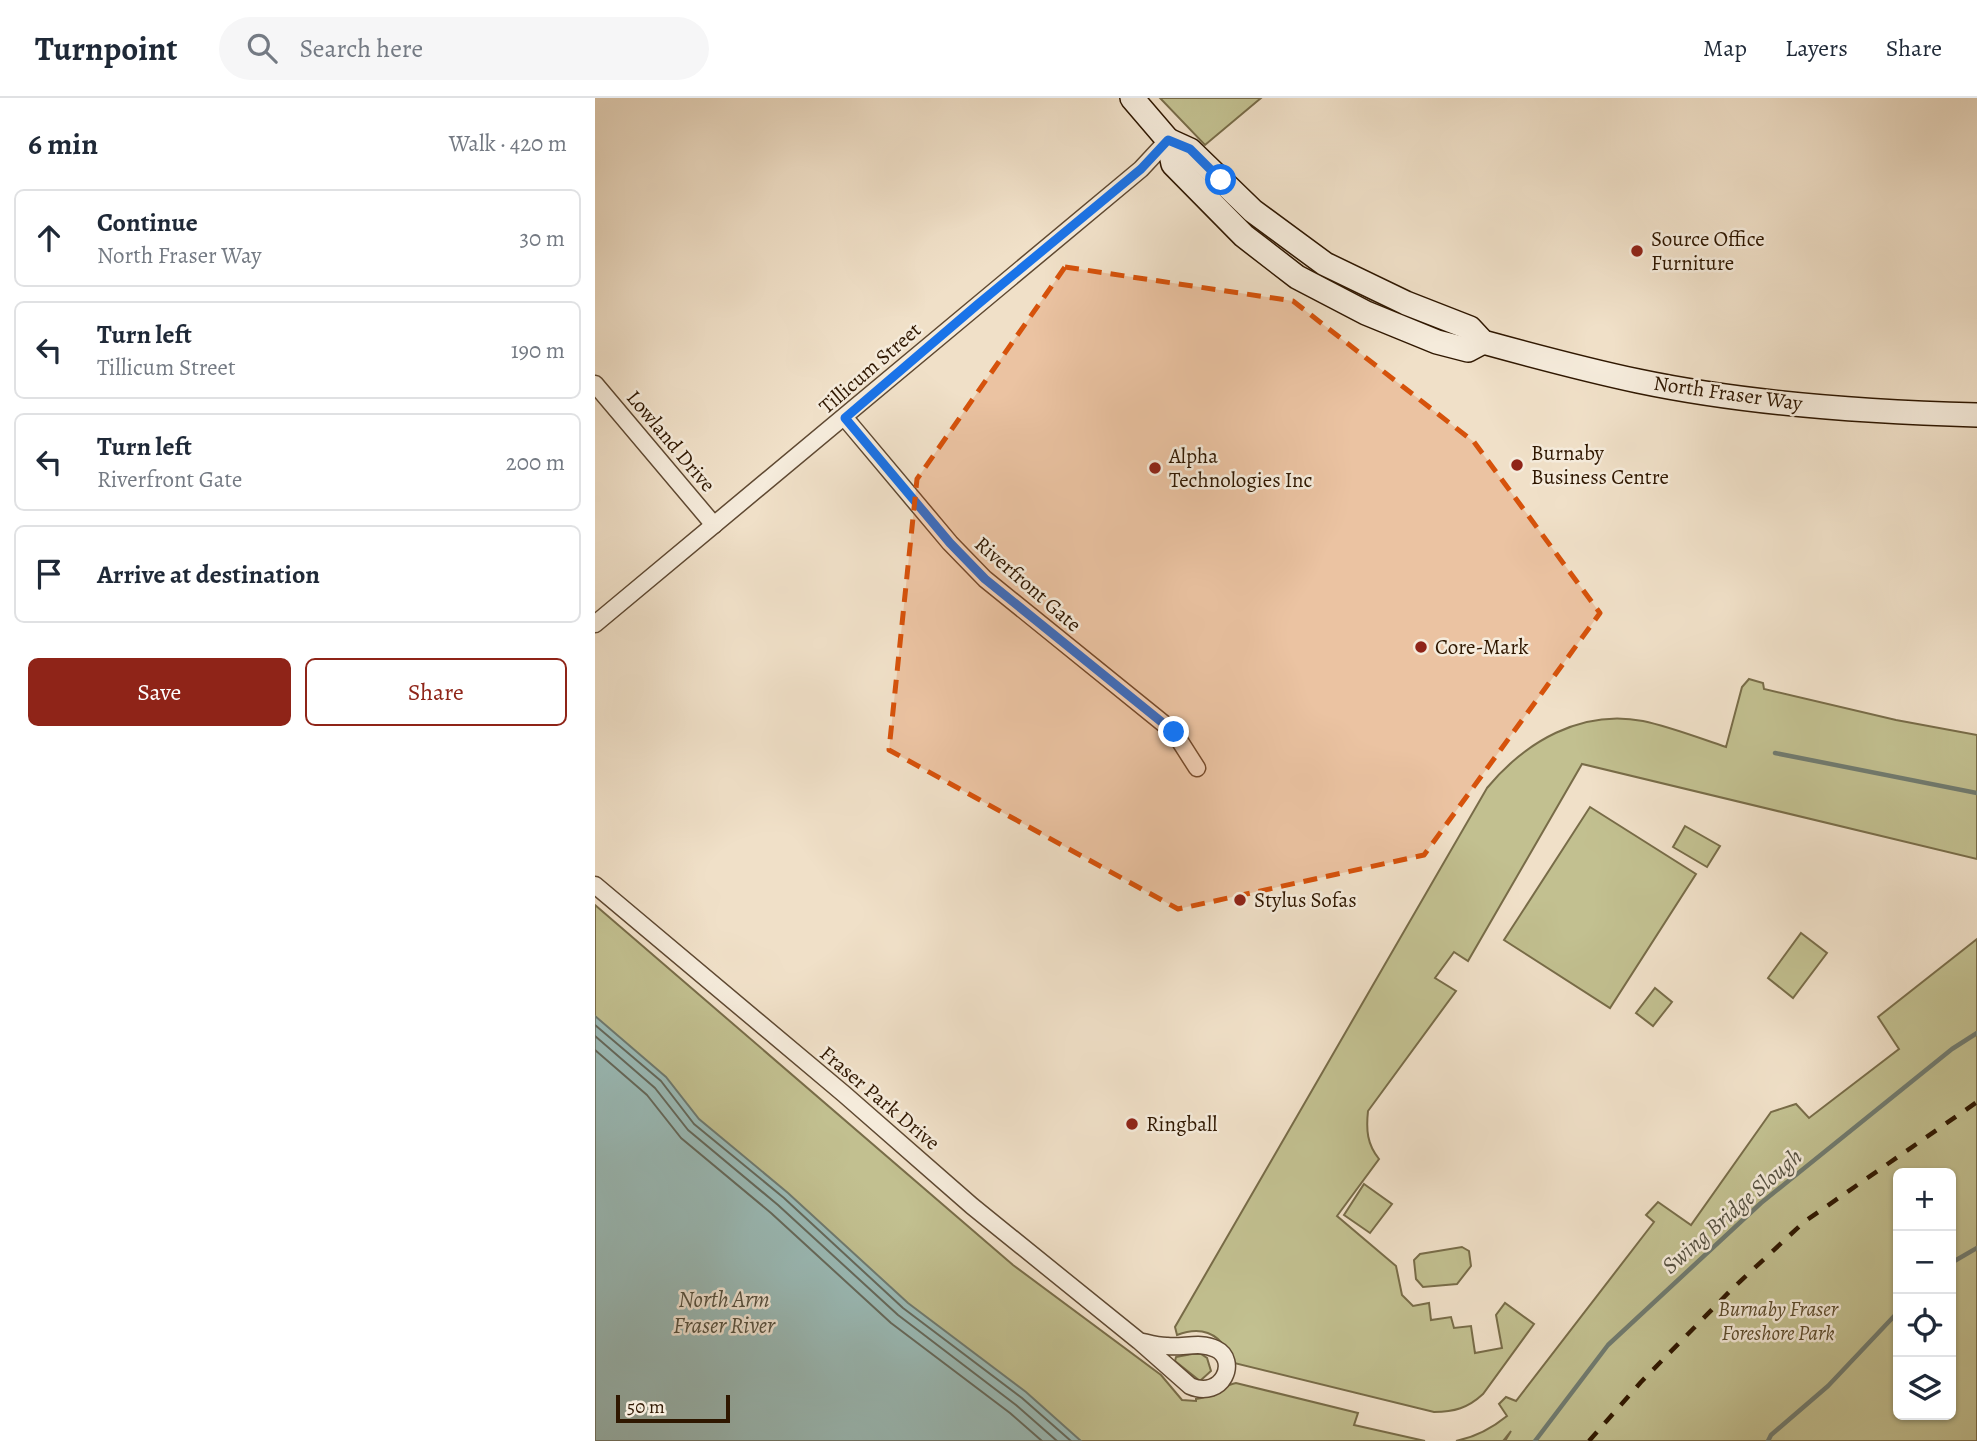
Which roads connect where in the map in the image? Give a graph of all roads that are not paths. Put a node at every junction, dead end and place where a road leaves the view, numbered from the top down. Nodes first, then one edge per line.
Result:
1 (1132, 98) edge
2 (1168, 140) junction
3 (595, 384) edge
4 (1977, 415) edge
5 (845, 418) junction
6 (714, 525) junction
7 (595, 624) edge
8 (1197, 768) dead end
9 (595, 885) edge
10 (1139, 1341) junction

1 - 2 street, North Fraser Way
2 - 4 street, North Fraser Way
2 - 5 street, Tillicum Street
3 - 6 street, Lowland Drive
5 - 6 street, Tillicum Street
5 - 8 street, Riverfront Gate
6 - 7 street, Tillicum Street
9 - 10 street, Fraser Park Drive
10 - 10 street, Fraser Park Drive

